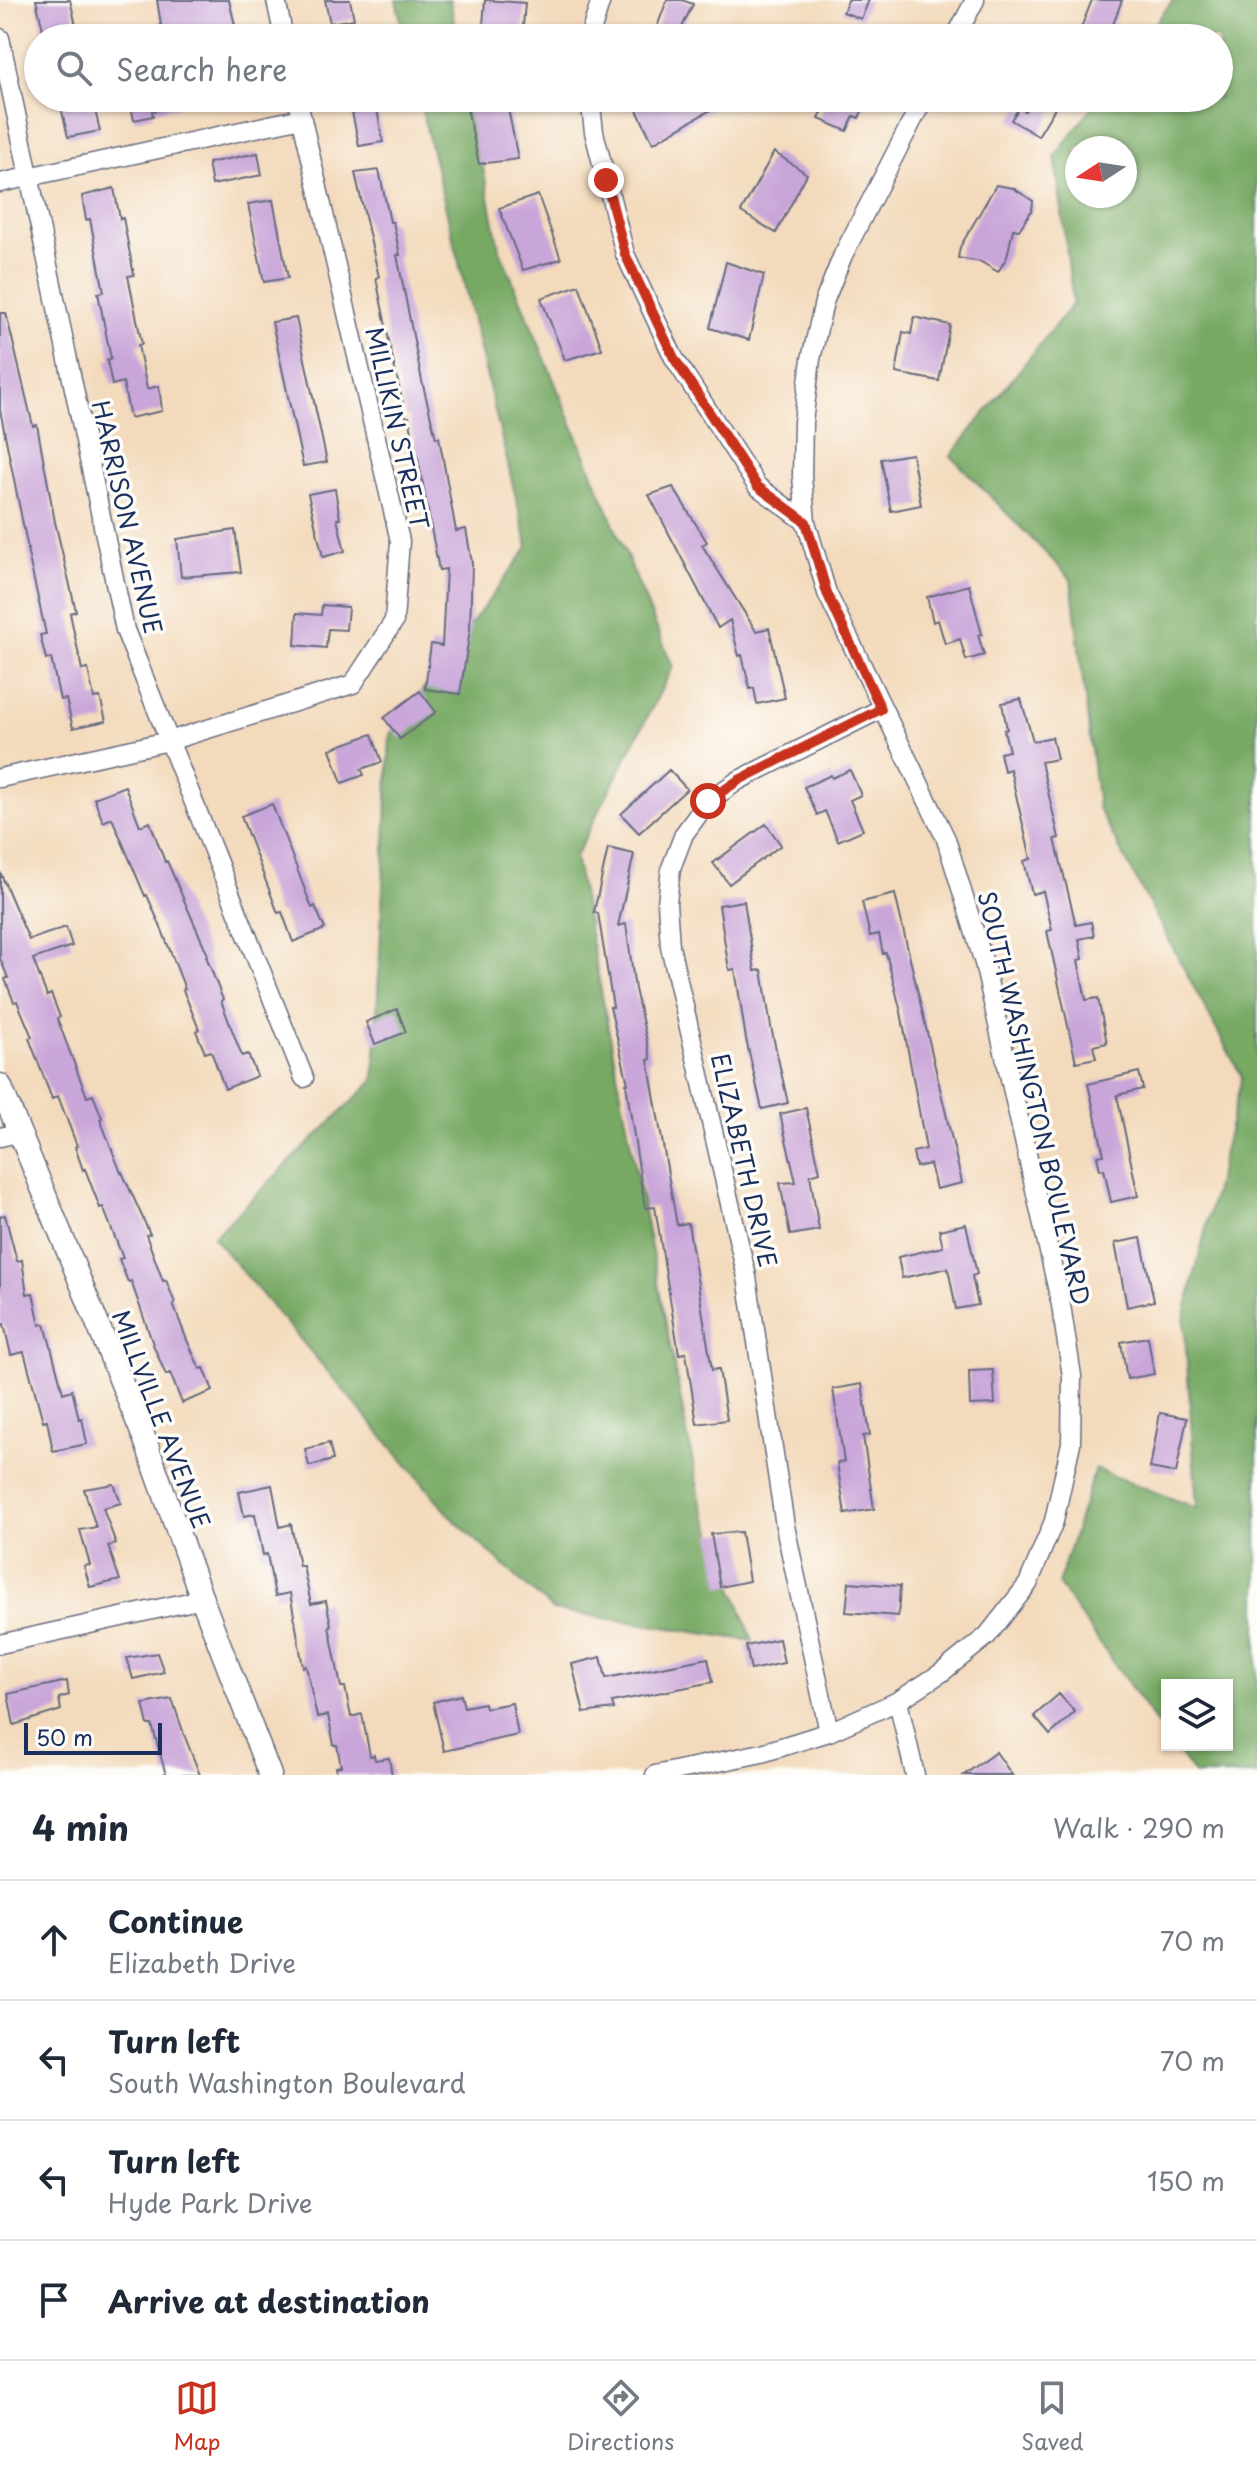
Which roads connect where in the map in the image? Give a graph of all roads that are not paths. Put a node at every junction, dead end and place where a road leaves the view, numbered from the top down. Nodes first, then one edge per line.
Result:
1 (276, 0) edge
2 (601, 0) edge
3 (975, 0) edge
4 (281, 24) edge
5 (593, 24) edge
6 (962, 24) edge
7 (0, 38) edge
8 (300, 112) edge
9 (592, 112) edge
10 (917, 112) edge
11 (302, 118) junction
12 (30, 176) junction
13 (0, 183) edge
14 (806, 522) junction
15 (881, 709) junction
16 (169, 741) junction
17 (0, 778) edge
18 (304, 1078) dead end
19 (0, 1085) edge
20 (9, 1135) edge
21 (202, 1599) junction
22 (0, 1644) edge
23 (898, 1701) junction
24 (829, 1732) junction
25 (270, 1775) edge
26 (655, 1775) edge
27 (915, 1775) edge

1 - 4 street
2 - 5 street
3 - 6 street
7 - 12 street, HARRISON AVENUE
8 - 11 street, MILLIKIN STREET
9 - 14 street
10 - 14 street, SOUTH WASHINGTON BOULEVARD
11 - 12 street
11 - 16 street, MILLIKIN STREET
12 - 13 street
12 - 16 street, HARRISON AVENUE
14 - 15 street, SOUTH WASHINGTON BOULEVARD
15 - 23 street, SOUTH WASHINGTON BOULEVARD
15 - 24 street, ELIZABETH DRIVE
16 - 17 street, MILLIKIN STREET
16 - 18 street, HARRISON AVENUE
19 - 20 main road, MILLVILLE AVENUE
20 - 21 main road, MILLVILLE AVENUE
21 - 22 street
21 - 25 main road, MILLVILLE AVENUE
23 - 24 street, SOUTH WASHINGTON BOULEVARD
23 - 27 street
24 - 26 street, SOUTH WASHINGTON BOULEVARD

